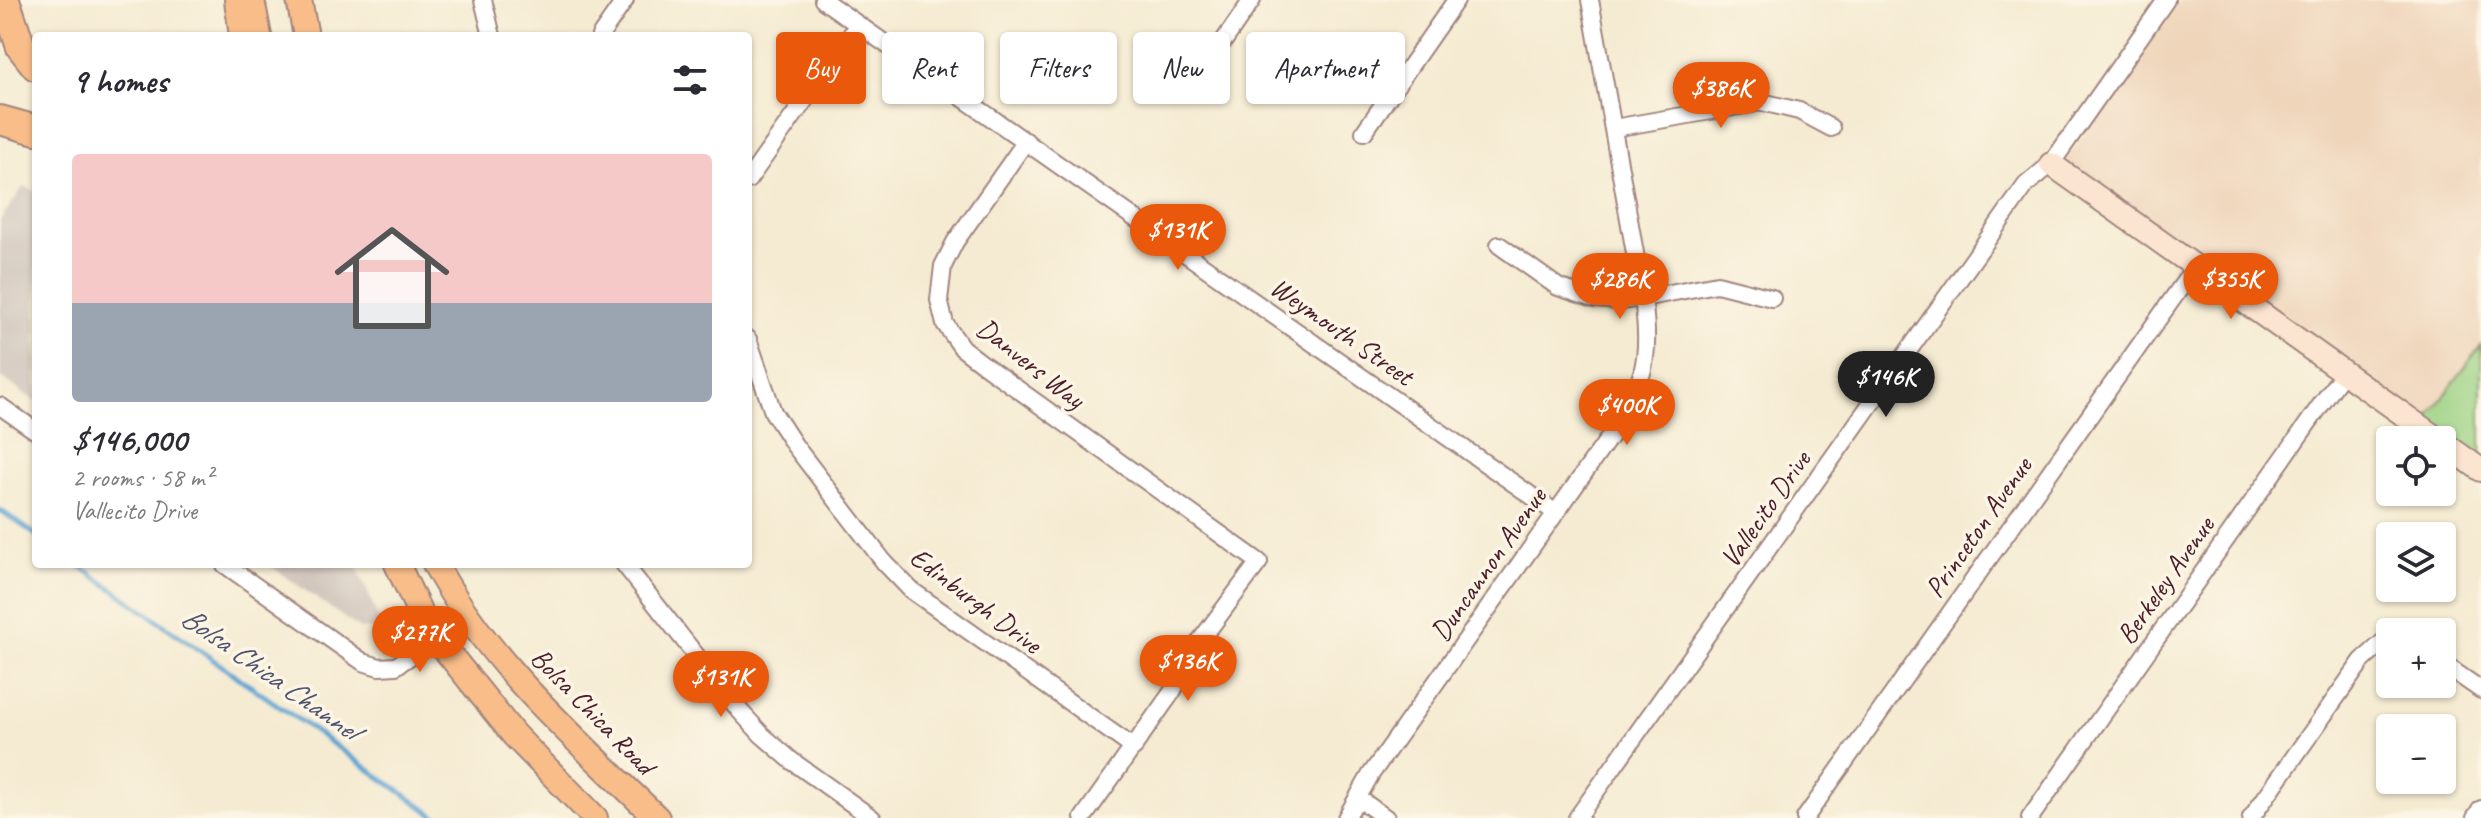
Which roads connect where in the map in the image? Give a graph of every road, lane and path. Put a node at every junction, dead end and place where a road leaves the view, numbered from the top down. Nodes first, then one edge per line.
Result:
1 (5, 0) edge
2 (239, 0) edge
3 (252, 0) edge
4 (299, 0) edge
5 (483, 0) edge
6 (625, 0) edge
7 (823, 0) edge
8 (1252, 0) edge
9 (1456, 0) edge
10 (1590, 0) edge
11 (2166, 0) edge
12 (858, 25) junction
13 (243, 32) edge
14 (258, 32) edge
15 (305, 32) edge
16 (491, 32) edge
17 (603, 32) edge
18 (1230, 32) edge
19 (32, 61) edge
20 (0, 120) edge
21 (1614, 128) junction
22 (1831, 128) dead end
23 (32, 129) edge
24 (1364, 132) dead end
25 (1026, 141) junction
26 (2051, 164) junction
27 (752, 174) edge
28 (1499, 245) dead end
29 (2195, 267) junction
30 (1643, 298) junction
31 (1772, 298) dead end
32 (752, 351) edge
33 (2344, 372) junction
34 (0, 406) edge
35 (2420, 426) edge
36 (32, 428) edge
37 (2456, 452) edge
38 (2481, 470) edge
39 (1556, 513) junction
40 (230, 568) edge
41 (399, 568) edge
42 (438, 568) edge
43 (627, 568) edge
44 (468, 616) junction
45 (437, 639) junction
46 (2376, 648) edge
47 (2456, 673) edge
48 (2481, 690) edge
49 (1134, 748) junction
50 (1358, 798) junction
51 (2481, 809) edge
52 (595, 818) edge
53 (657, 818) edge
54 (872, 818) edge
55 (1083, 818) edge
56 (1346, 818) edge
57 (1386, 818) edge
58 (1577, 818) edge
59 (1805, 818) edge
60 (2030, 818) edge
61 (2251, 818) edge
62 (2475, 818) edge

1 - 19 highway
2 - 13 highway
3 - 14 main road
4 - 15 main road
5 - 16 street
6 - 17 street
7 - 12 street, Weymouth Street
8 - 18 street
9 - 24 street
10 - 21 street, Duncannon Avenue
11 - 26 street, Vallecito Drive
12 - 25 street, Weymouth Street
12 - 27 street
20 - 23 highway
21 - 22 street
21 - 30 street, Duncannon Avenue
25 - 39 street, Weymouth Street
25 - 49 street, Danvers Way
26 - 29 street
26 - 58 street, Vallecito Drive
28 - 30 street
29 - 33 street
29 - 59 street, Princeton Avenue
30 - 31 street
30 - 39 street, Duncannon Avenue
32 - 49 street, Edinburgh Drive
33 - 35 street
33 - 60 street, Berkeley Avenue
34 - 36 street
37 - 38 street
39 - 50 street, Duncannon Avenue
40 - 45 street
41 - 45 main road
42 - 44 main road, Bolsa Chica Road
43 - 54 street
44 - 45 street
44 - 53 main road, Bolsa Chica Road
45 - 52 main road
46 - 61 street
47 - 48 street
49 - 55 street
50 - 56 street, Duncannon Avenue
50 - 57 street
51 - 62 street

